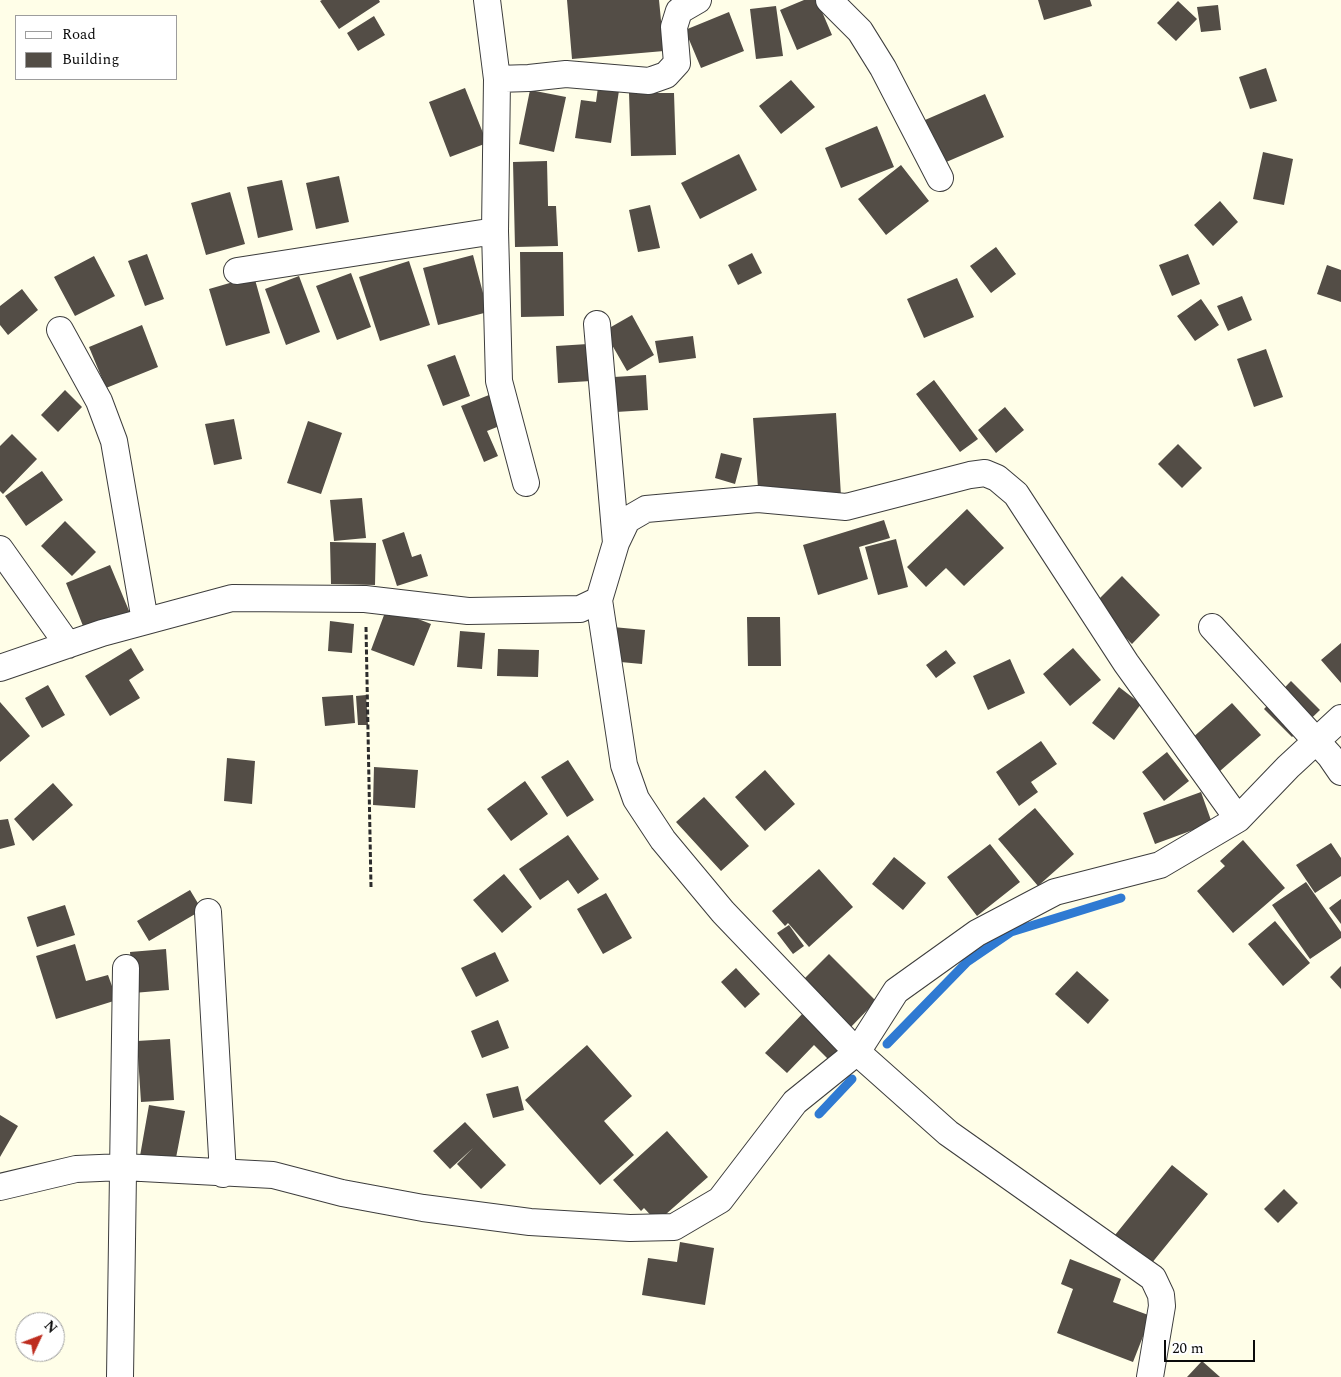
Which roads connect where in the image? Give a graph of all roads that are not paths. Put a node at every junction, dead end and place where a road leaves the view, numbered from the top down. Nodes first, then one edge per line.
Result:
1 (487, 0) edge
2 (698, 0) edge
3 (829, 0) edge
4 (497, 79) junction
5 (940, 178) dead end
6 (495, 231) junction
7 (238, 271) dead end
8 (597, 324) dead end
9 (60, 330) dead end
10 (526, 482) dead end
11 (616, 543) junction
12 (0, 549) edge
13 (599, 600) junction
14 (145, 622) junction
15 (1212, 627) dead end
16 (68, 645) junction
17 (0, 668) edge
18 (1341, 718) edge
19 (1316, 741) junction
20 (1341, 772) edge
21 (1238, 819) junction
22 (208, 912) dead end
23 (126, 968) dead end
24 (857, 1052) junction
25 (123, 1167) junction
26 (223, 1174) junction
27 (0, 1187) edge
28 (120, 1377) edge
29 (1150, 1377) edge

1 - 4 street
2 - 4 street
3 - 5 street
4 - 6 street
6 - 7 street
6 - 10 street
8 - 11 street
9 - 14 street
11 - 13 street
11 - 21 street
12 - 16 street
13 - 14 street
13 - 24 street
14 - 16 street
15 - 19 street
16 - 17 street
18 - 19 street
19 - 20 street
19 - 21 street
21 - 24 street
22 - 26 street
23 - 25 street
24 - 26 street
24 - 29 street
25 - 26 street
25 - 27 street
25 - 28 street

